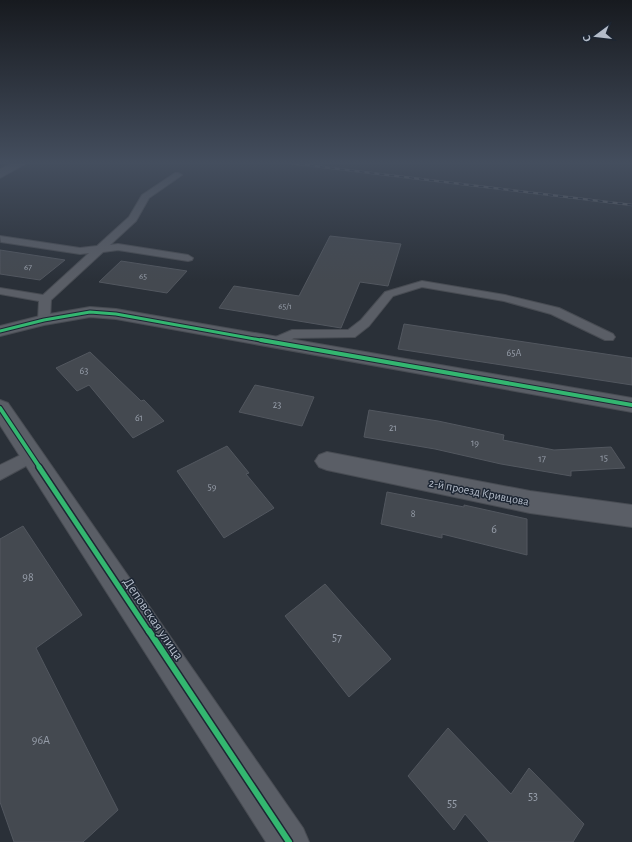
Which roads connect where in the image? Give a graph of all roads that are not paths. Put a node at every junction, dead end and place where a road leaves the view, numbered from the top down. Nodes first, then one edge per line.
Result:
1 (142, 202) edge
2 (0, 240) edge
3 (100, 249) junction
4 (188, 258) dead end
5 (0, 292) edge
6 (45, 299) junction
7 (44, 320) junction
8 (0, 331) edge
9 (609, 336) dead end
10 (276, 342) junction
11 (632, 405) edge
12 (0, 408) edge
13 (31, 456) junction
14 (327, 461) dead end
15 (0, 473) edge
16 (632, 516) edge
17 (289, 842) edge

1 - 3 lane
2 - 3 lane
3 - 4 lane
3 - 6 lane
5 - 6 lane
6 - 7 lane
7 - 8 street
7 - 10 street
9 - 10 lane
10 - 11 street
12 - 13 street, Деповская улица
13 - 15 lane
13 - 17 street, Деповская улица
14 - 16 street, 2-й проезд Кривцова

